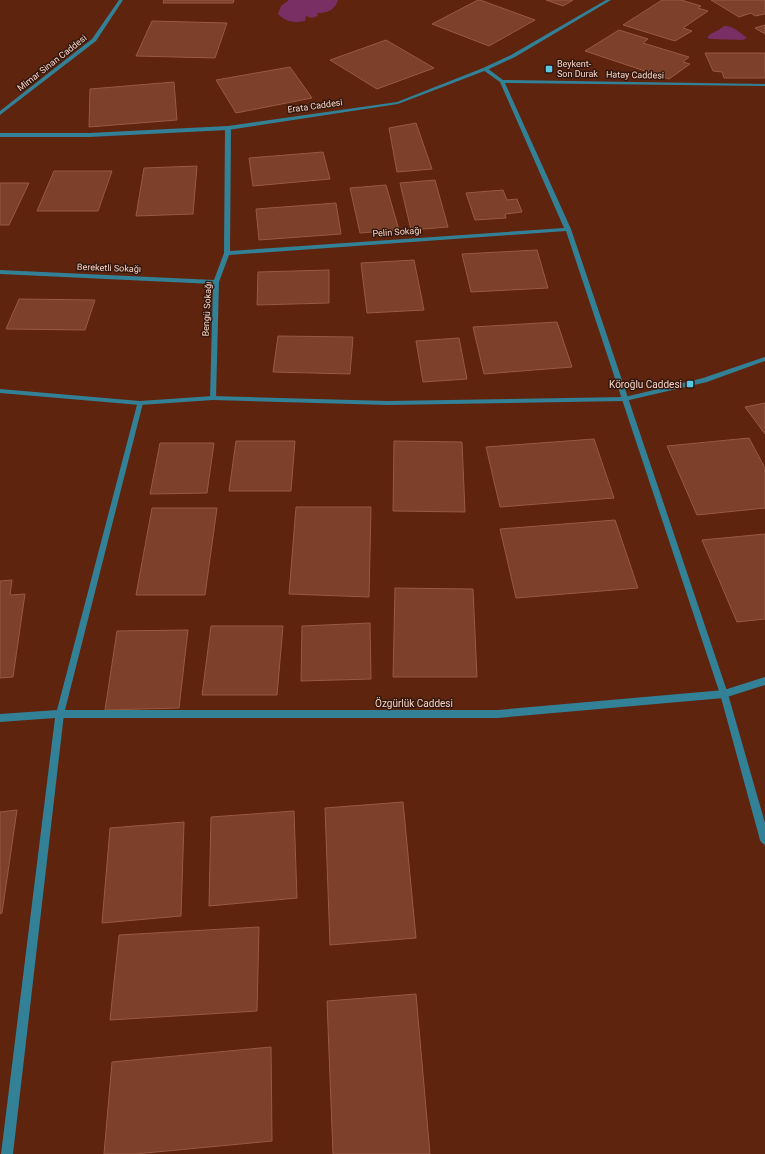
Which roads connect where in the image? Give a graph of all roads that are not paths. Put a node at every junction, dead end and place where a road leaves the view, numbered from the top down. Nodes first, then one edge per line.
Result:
1 (121, 0) edge
2 (609, 0) edge
3 (485, 69) junction
4 (502, 82) junction
5 (765, 85) edge
6 (0, 113) edge
7 (228, 128) junction
8 (0, 135) edge
9 (568, 229) junction
10 (227, 253) junction
11 (0, 272) edge
12 (216, 282) junction
13 (765, 359) edge
14 (0, 391) edge
15 (213, 398) junction
16 (625, 398) junction
17 (140, 403) junction
18 (765, 681) edge
19 (724, 694) junction
20 (60, 714) junction
21 (0, 718) edge
22 (765, 840) edge
23 (7, 1154) edge

1 - 6 street, Mimar Sinan Caddesi
2 - 3 street, Erata Caddesi
3 - 4 street
3 - 7 street, Erata Caddesi
4 - 5 street, Hatay Caddesi
4 - 9 street
7 - 8 street, Erata Caddesi
7 - 10 street, Bengü Sokağı
9 - 10 street, Pelin Sokağı
9 - 16 street
10 - 12 street, Bengü Sokağı
11 - 12 street, Bereketli Sokağı
12 - 15 street, Bengü Sokağı
13 - 16 street
14 - 17 street
15 - 16 street
15 - 17 street
16 - 19 street
17 - 20 street
18 - 19 street, Özgürlük Caddesi
19 - 20 street, Özgürlük Caddesi
19 - 22 street
20 - 21 street, Özgürlük Caddesi
20 - 23 street

